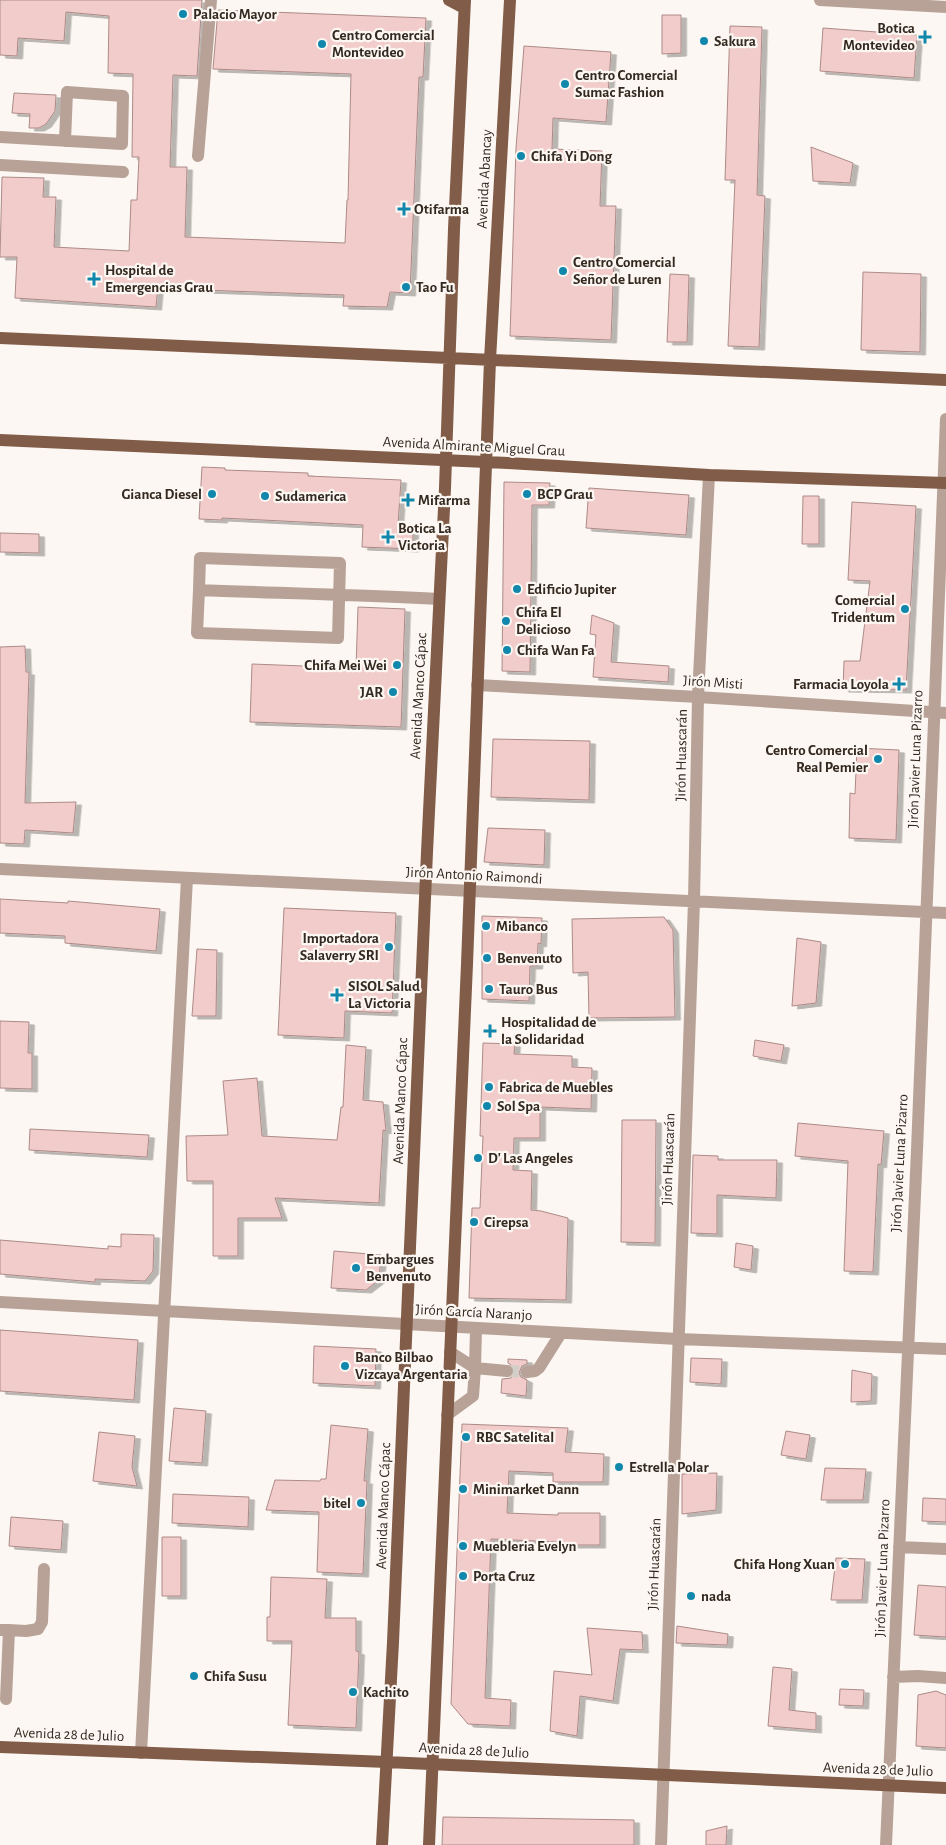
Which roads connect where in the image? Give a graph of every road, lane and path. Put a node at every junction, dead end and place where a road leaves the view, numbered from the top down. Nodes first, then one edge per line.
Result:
1 (211, 0) edge
2 (449, 0) edge
3 (510, 0) edge
4 (820, 0) edge
5 (465, 4) edge
6 (946, 7) edge
7 (0, 137) edge
8 (65, 141) junction
9 (198, 156) dead end
10 (0, 164) edge
11 (123, 172) dead end
12 (0, 338) edge
13 (449, 363) junction
14 (490, 365) junction
15 (946, 380) edge
16 (946, 418) edge
17 (0, 440) edge
18 (446, 461) junction
19 (486, 462) junction
20 (710, 474) junction
21 (944, 483) edge
22 (198, 590) junction
23 (339, 595) junction
24 (439, 598) junction
25 (477, 686) junction
26 (698, 697) junction
27 (940, 713) edge
28 (0, 869) edge
29 (187, 878) junction
30 (425, 889) junction
31 (470, 891) junction
32 (694, 901) junction
33 (926, 912) junction
34 (946, 913) edge
35 (0, 1302) edge
36 (164, 1311) junction
37 (407, 1324) junction
38 (451, 1328) junction
39 (476, 1329) junction
40 (561, 1333) junction
41 (678, 1339) junction
42 (908, 1347) junction
43 (946, 1349) edge
44 (450, 1352) junction
45 (475, 1368) junction
46 (507, 1371) tunnel mouth
47 (527, 1372) tunnel mouth
48 (448, 1415) junction
49 (899, 1547) junction
50 (946, 1549) edge
51 (44, 1569) dead end
52 (4, 1630) edge
53 (893, 1677) junction
54 (946, 1678) edge
55 (6, 1699) dead end
56 (0, 1747) edge
57 (141, 1753) junction
58 (387, 1762) junction
59 (433, 1765) junction
60 (664, 1775) junction
61 (888, 1785) junction
62 (946, 1788) edge
63 (382, 1845) edge
64 (429, 1845) edge
65 (660, 1845) edge
66 (886, 1845) edge

1 - 9 street
2 - 5 main road
3 - 14 main road, Avenida Abancay
4 - 6 street
5 - 13 main road, Avenida Abancay
7 - 8 street
8 - 8 street
10 - 11 street
12 - 13 main road
13 - 14 main road
13 - 18 main road, Avenida Manco Cápac
14 - 15 main road
14 - 19 main road
16 - 21 street, Jirón Javier Luna Pizarro
17 - 18 main road, Avenida Almirante Miguel Grau
18 - 19 main road, Avenida Almirante Miguel Grau
18 - 24 main road, Avenida Manco Cápac
19 - 20 main road, Avenida Almirante Miguel Grau
19 - 25 main road
20 - 21 main road, Avenida Almirante Miguel Grau
20 - 26 street, Jirón Huascarán
21 - 27 street, Jirón Javier Luna Pizarro
22 - 23 street
22 - 23 street
22 - 23 street
23 - 24 street
24 - 30 main road, Avenida Manco Cápac
25 - 26 street, Jirón Misti
25 - 31 main road
26 - 27 street, Jirón Misti
26 - 32 street, Jirón Huascarán
27 - 33 street, Jirón Javier Luna Pizarro
28 - 29 street, Jirón Antonio Raimondi
29 - 30 street, Jirón Antonio Raimondi
29 - 36 street
30 - 31 street, Jirón Antonio Raimondi
30 - 37 main road, Avenida Manco Cápac
31 - 32 street, Jirón Antonio Raimondi
31 - 38 main road
32 - 33 street, Jirón Antonio Raimondi
32 - 41 street, Jirón Huascarán
33 - 34 street, Jirón Antonio Raimondi
33 - 42 street, Jirón Javier Luna Pizarro
35 - 36 street, Jirón García Naranjo
36 - 37 street, Jirón García Naranjo
36 - 57 street
37 - 38 street, Jirón García Naranjo
37 - 58 main road, Avenida Manco Cápac
38 - 39 street, Jirón García Naranjo
38 - 44 main road
39 - 40 street, Jirón García Naranjo
39 - 45 street
40 - 41 street, Jirón García Naranjo
40 - 47 street
41 - 42 street, Jirón García Naranjo
41 - 60 street, Jirón Huascarán
42 - 43 street, Jirón García Naranjo
42 - 49 street, Jirón Javier Luna Pizarro
44 - 45 street
44 - 48 main road
45 - 46 street
45 - 48 street
48 - 59 main road
49 - 50 street
49 - 53 street, Jirón Javier Luna Pizarro
51 - 52 street
52 - 55 street
53 - 54 street
53 - 61 street, Jirón Javier Luna Pizarro
56 - 57 main road, Avenida 28 de Julio
57 - 58 main road, Avenida 28 de Julio
58 - 59 main road, Avenida 28 de Julio
58 - 63 main road, Avenida Manco Cápac
59 - 60 main road, Avenida 28 de Julio
59 - 64 main road
60 - 61 main road, Avenida 28 de Julio
60 - 65 street, Jirón Huascarán
61 - 62 main road, Avenida 28 de Julio
61 - 66 street, Jirón Javier Luna Pizarro

